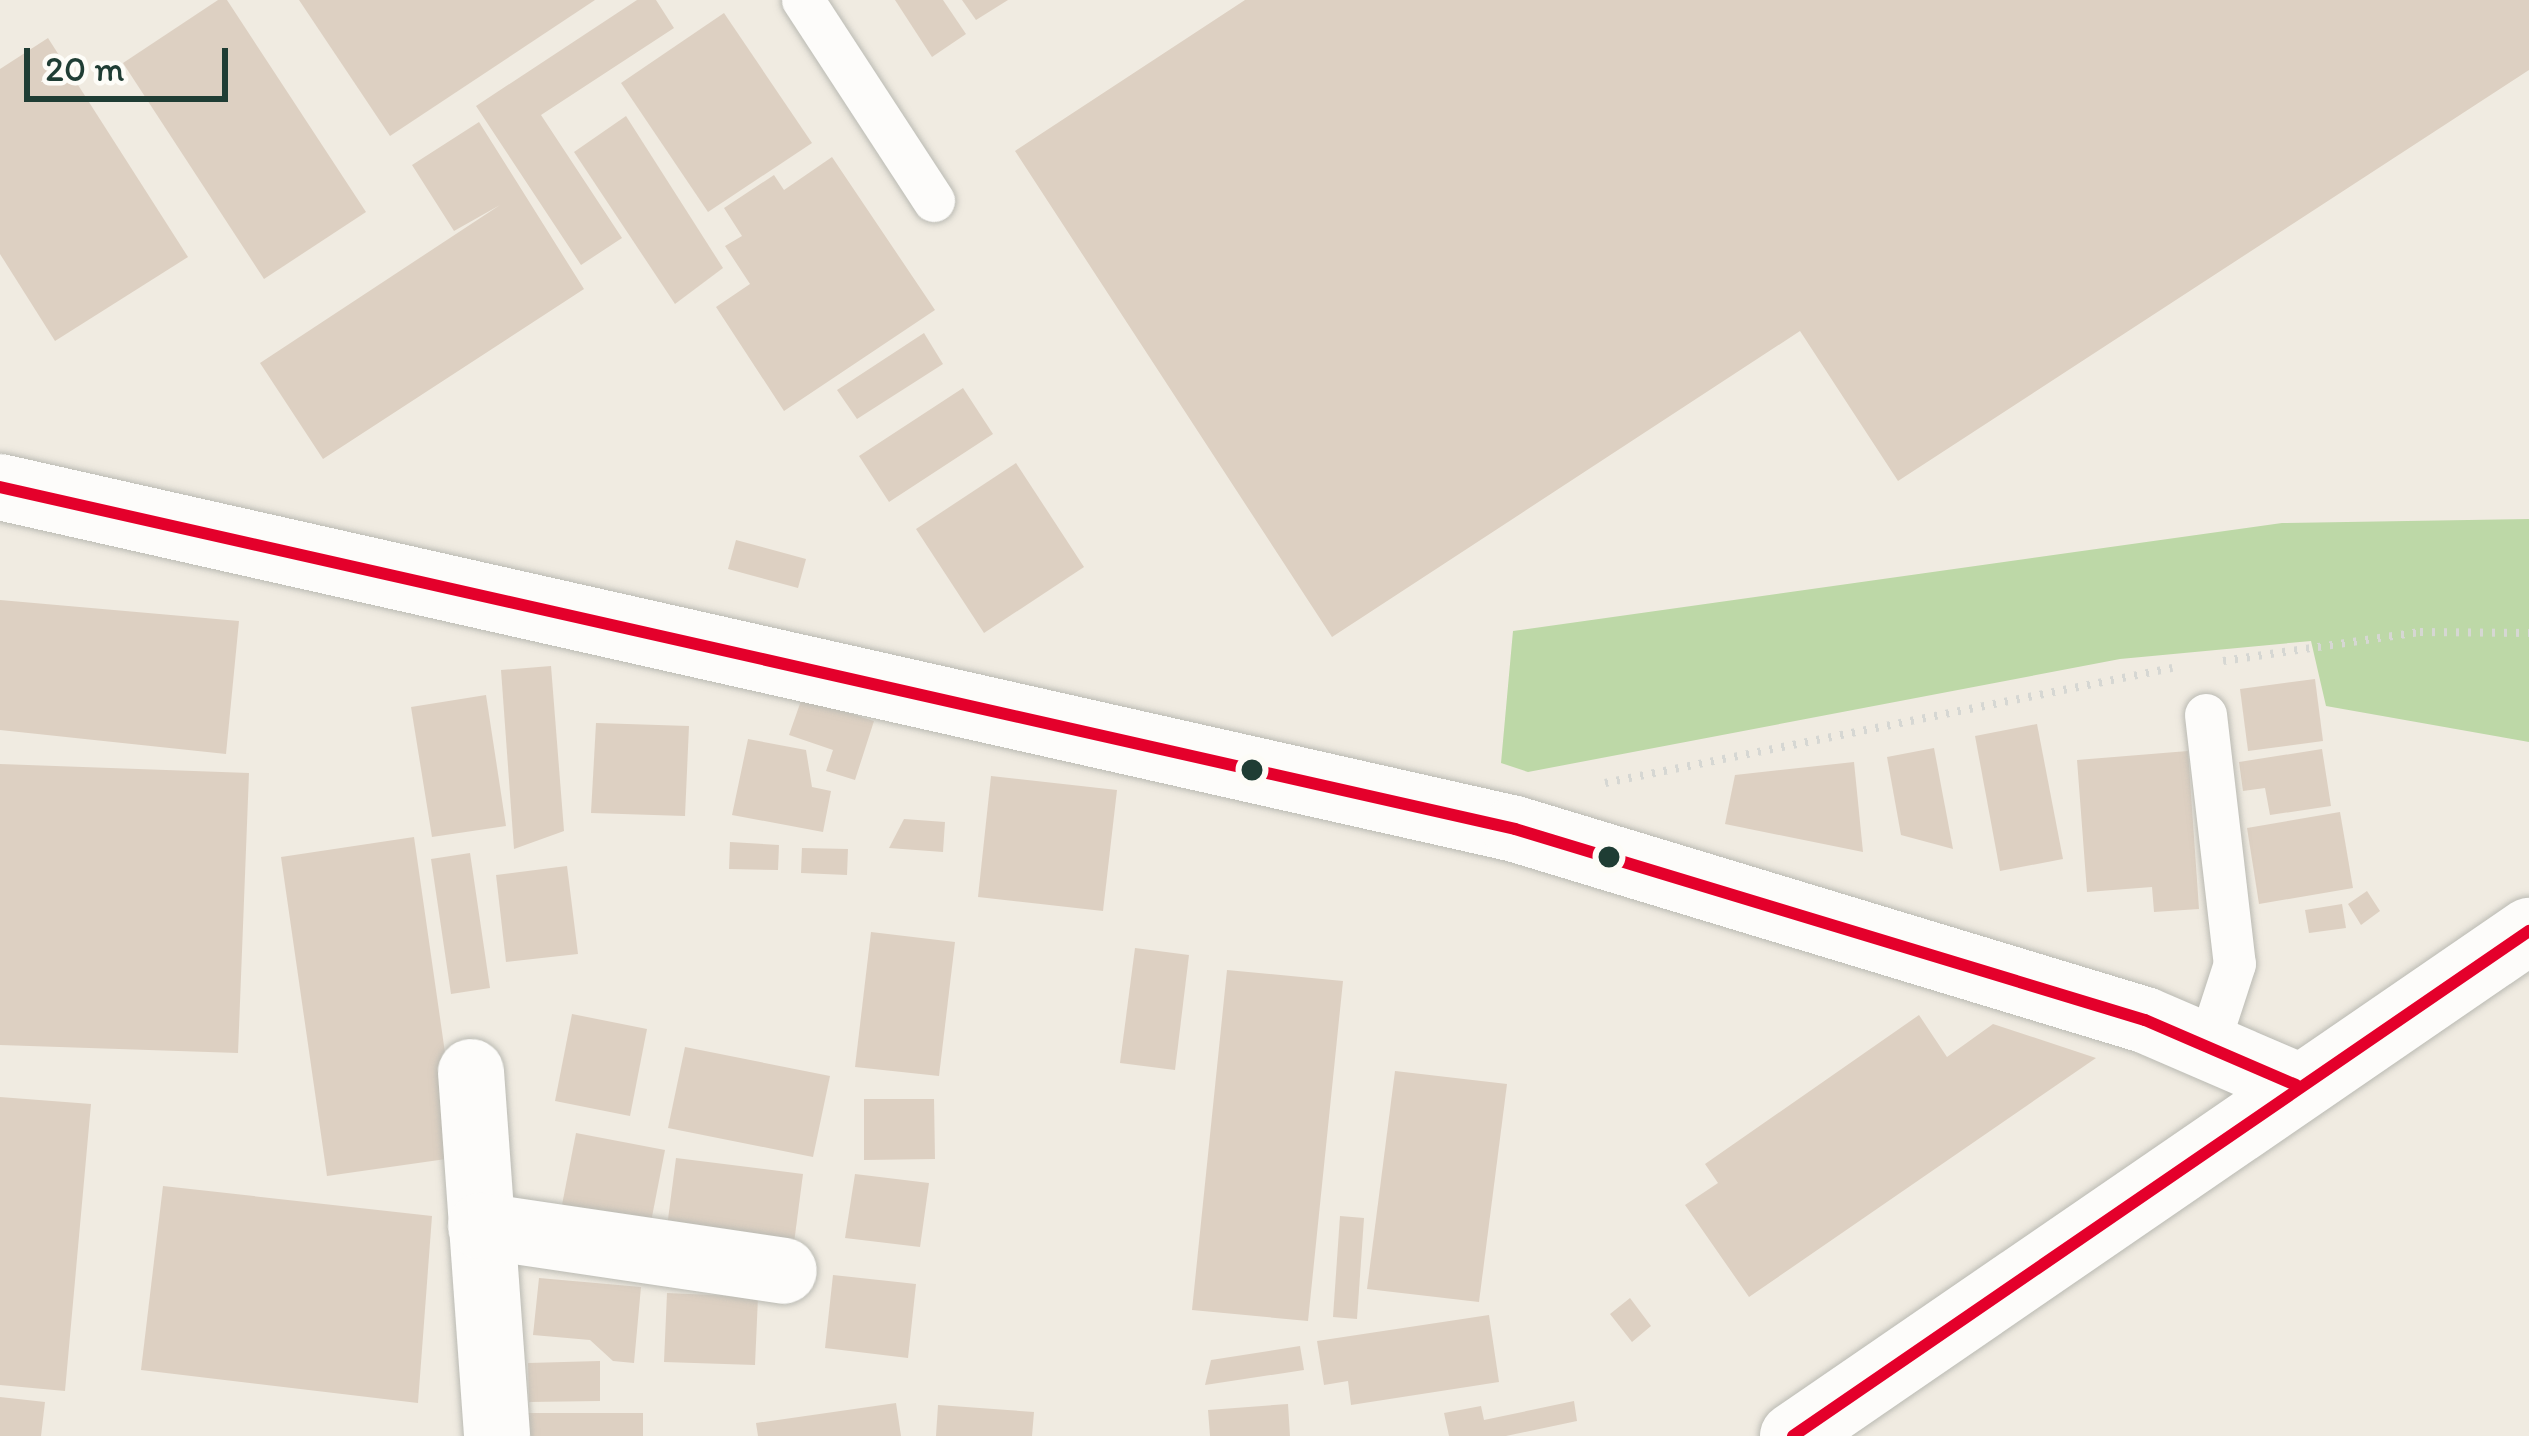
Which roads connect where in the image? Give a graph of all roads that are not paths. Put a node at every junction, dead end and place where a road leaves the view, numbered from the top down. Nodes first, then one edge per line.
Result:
1 (803, 0) edge
2 (934, 201) dead end
3 (0, 487) edge
4 (2206, 715) dead end
5 (2529, 931) edge
6 (2207, 1047) junction
7 (471, 1072) dead end
8 (2296, 1084) junction
9 (481, 1226) junction
10 (784, 1271) dead end
11 (497, 1436) edge
12 (1793, 1436) edge

1 - 2 lane
3 - 6 main road
4 - 6 lane
5 - 8 main road
6 - 8 main road
7 - 9 main road
8 - 12 main road
9 - 10 main road
9 - 11 main road

